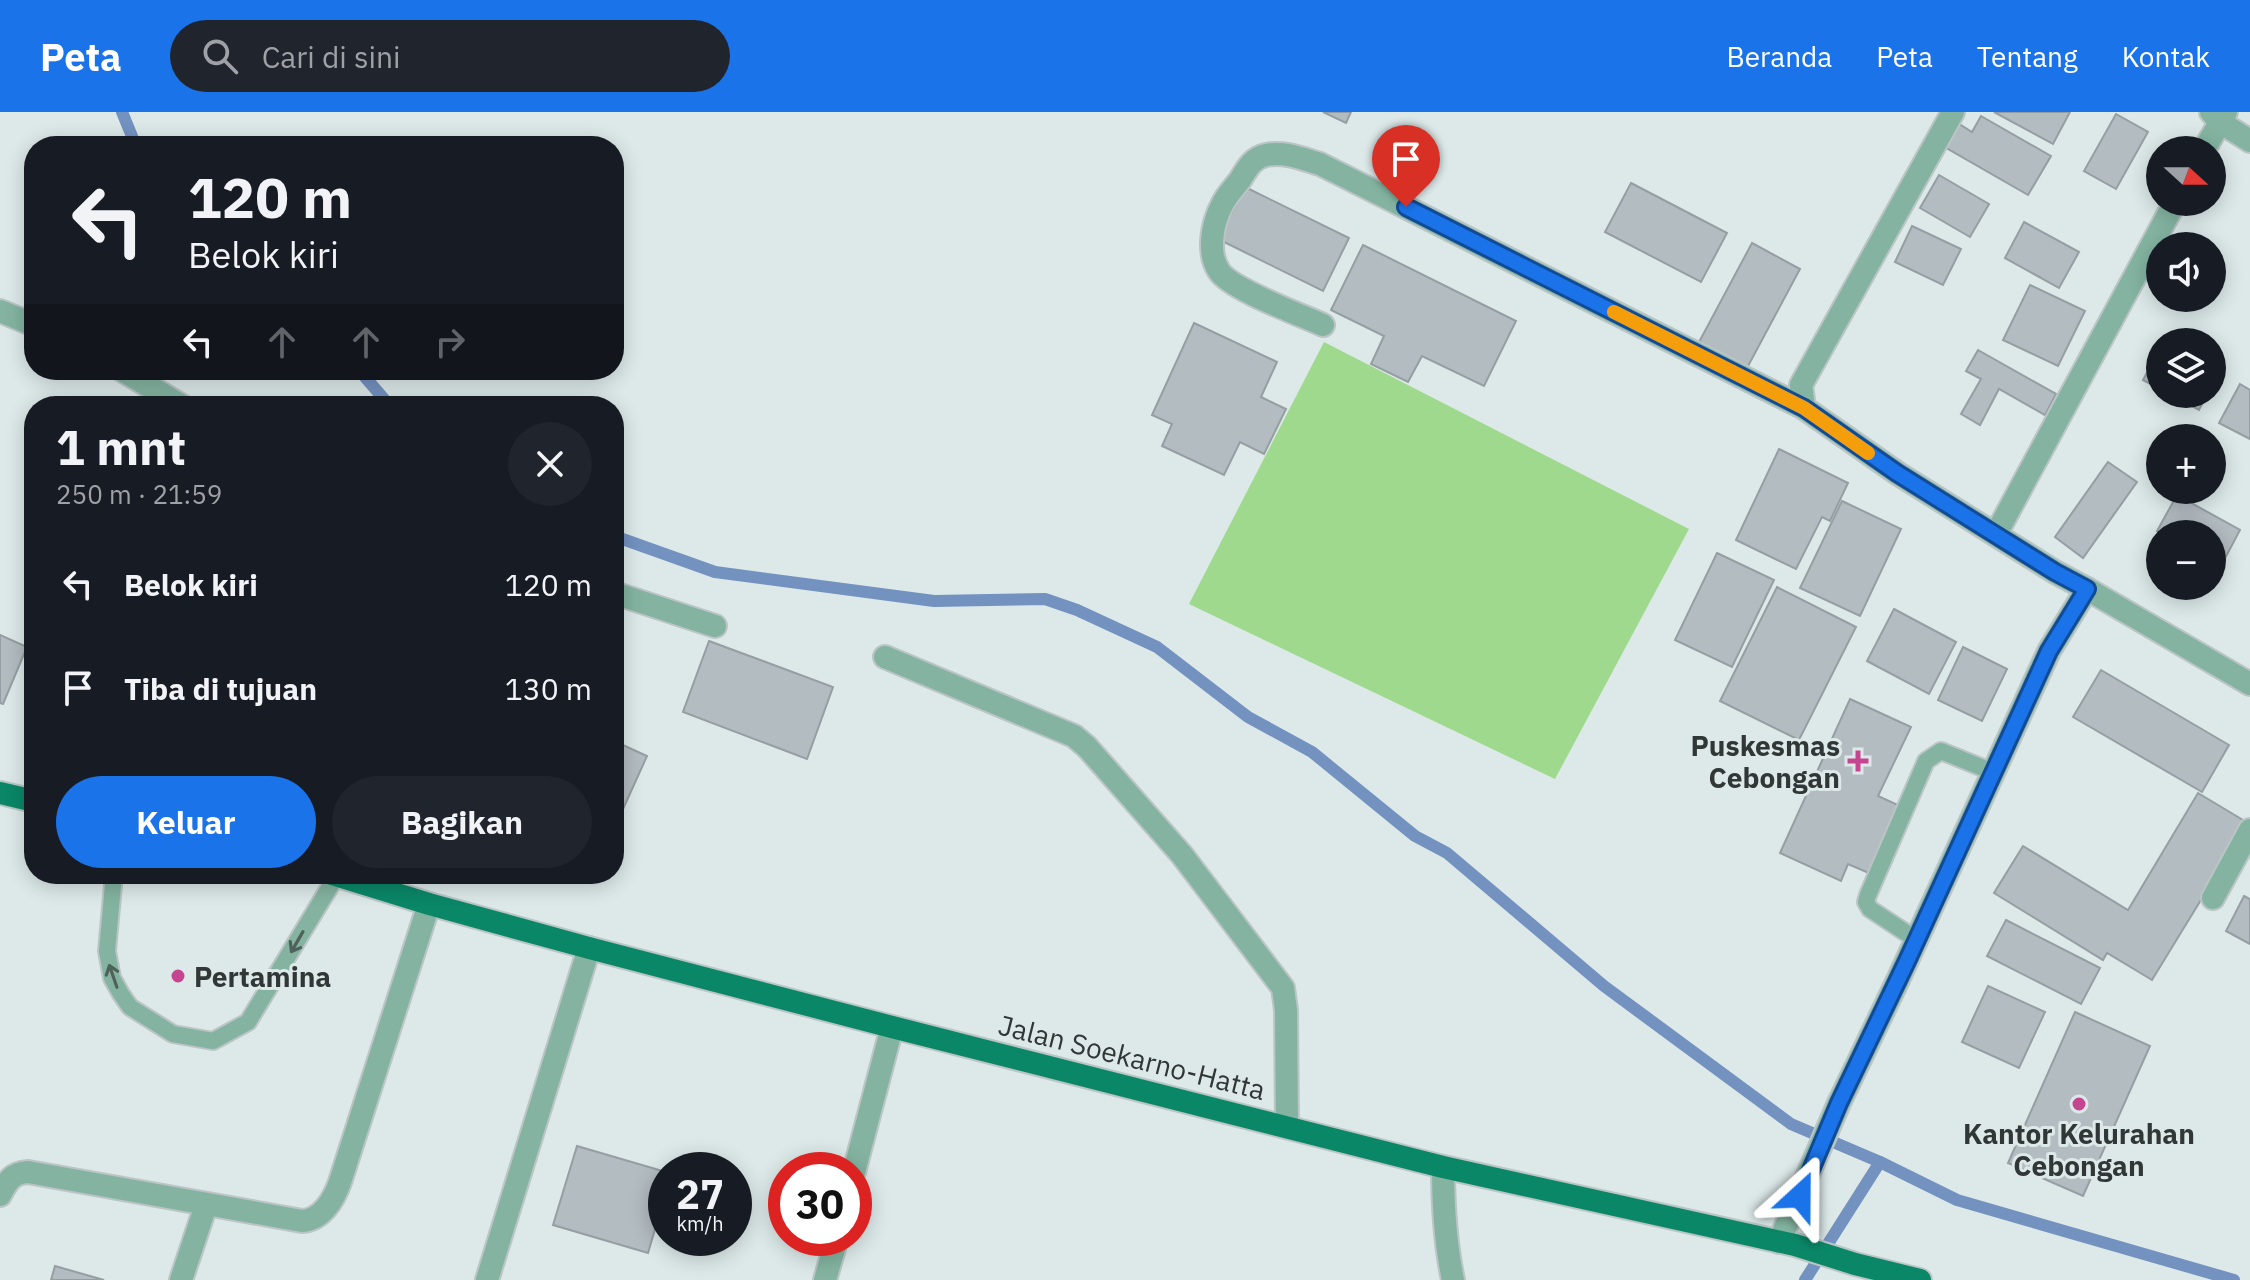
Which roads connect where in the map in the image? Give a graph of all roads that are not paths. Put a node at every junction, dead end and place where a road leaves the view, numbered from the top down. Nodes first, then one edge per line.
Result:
1 (1953, 112) edge
2 (2219, 115) edge
3 (2210, 136) edge
4 (2250, 141) edge
5 (2167, 216) edge
6 (0, 311) edge
7 (24, 321) edge
8 (1323, 325) dead end
9 (139, 380) edge
10 (165, 396) edge
11 (1804, 408) junction
12 (1996, 534) junction
13 (2087, 589) junction
14 (624, 596) edge
15 (715, 626) dead end
16 (885, 657) dead end
17 (2250, 684) edge
18 (1993, 772) junction
19 (0, 793) edge
20 (24, 799) edge
21 (2250, 830) edge
22 (113, 884) edge
23 (328, 884) edge
24 (366, 884) edge
25 (2213, 898) dead end
26 (429, 904) junction
27 (1917, 940) junction
28 (589, 948) junction
29 (892, 1027) junction
30 (1287, 1127) junction
31 (859, 1152) edge
32 (1443, 1167) junction
33 (0, 1195) edge
34 (206, 1205) junction
35 (1787, 1243) junction
36 (832, 1256) edge
37 (181, 1280) edge
38 (487, 1280) edge
39 (825, 1280) edge
40 (1453, 1280) edge
41 (1920, 1280) edge

1 - 11 street
2 - 3 street
2 - 4 street
5 - 12 street
6 - 7 street
8 - 11 street
9 - 10 street
11 - 12 street
12 - 13 street
13 - 17 street
13 - 18 street
14 - 15 street
16 - 30 street
18 - 27 street
18 - 27 lane
19 - 20 main road
21 - 25 street
23 -> 22 lane
24 - 26 main road, Jalan Soekarno-Hatta
26 - 28 main road, Jalan Soekarno-Hatta
26 - 34 street
27 - 35 street
28 - 29 main road, Jalan Soekarno-Hatta
28 - 38 street
29 - 30 main road, Jalan Soekarno-Hatta
29 - 31 street
30 - 32 main road, Jalan Soekarno-Hatta
32 - 35 main road, Jalan Soekarno-Hatta
32 - 40 street
33 - 34 street
34 - 37 street
35 - 41 main road, Jalan Soekarno-Hatta
36 - 39 street

